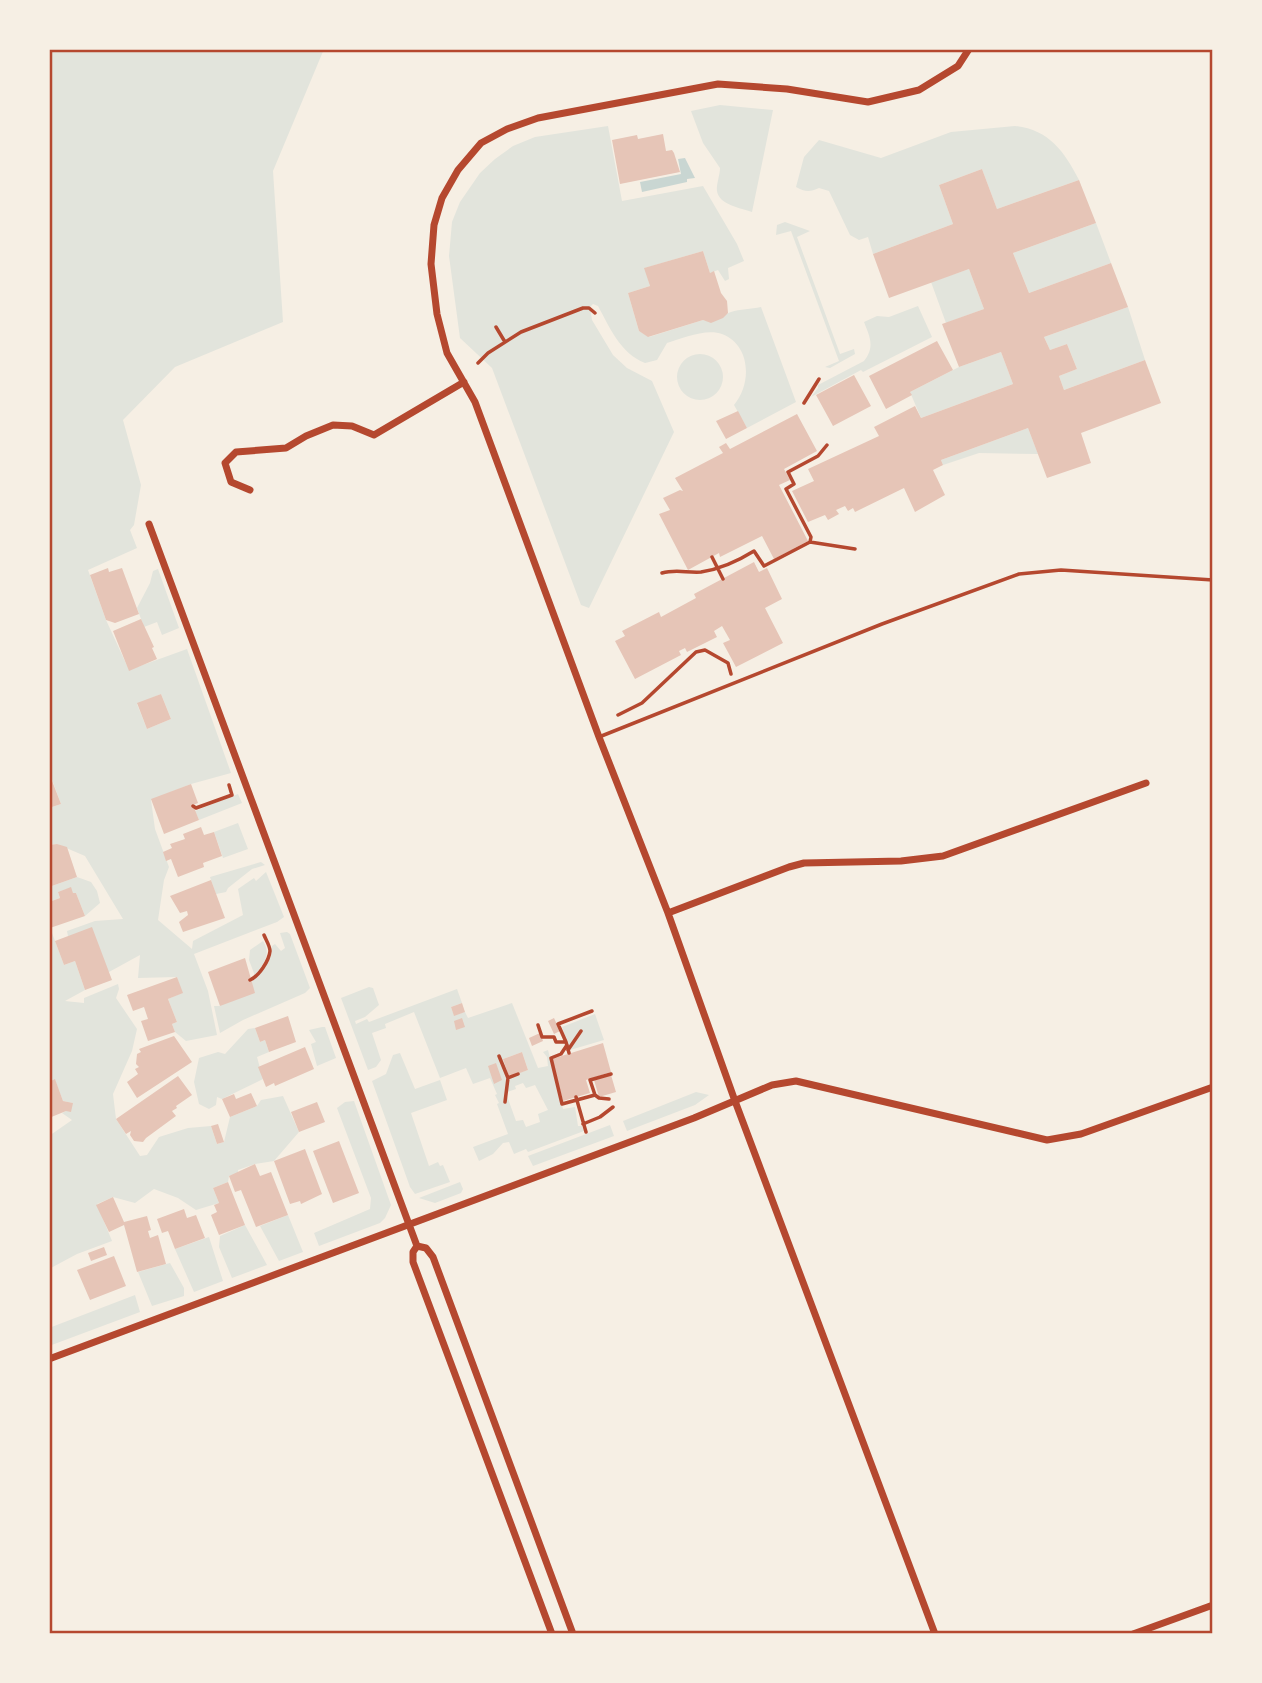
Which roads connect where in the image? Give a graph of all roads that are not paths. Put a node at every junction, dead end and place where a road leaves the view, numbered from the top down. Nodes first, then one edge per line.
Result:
1 (969, 49) edge
2 (464, 382) junction
3 (250, 490) dead end
4 (149, 524) dead end
5 (1213, 580) edge
6 (599, 737) junction
7 (1146, 783) dead end
8 (668, 914) junction
9 (1213, 1087) edge
10 (735, 1101) junction
11 (408, 1225) junction
12 (417, 1246) junction
13 (49, 1359) edge
14 (1213, 1605) edge
15 (552, 1634) edge
16 (573, 1634) edge
17 (935, 1634) edge
18 (1133, 1634) edge

1 - 2 street
2 - 3 street
2 - 6 street
4 - 11 street
5 - 6 lane
6 - 8 street
7 - 8 street
8 - 10 street
9 - 10 street
10 - 11 street
10 - 17 street
11 - 12 street
11 - 13 street
12 - 15 street
12 - 16 street
14 - 18 street

